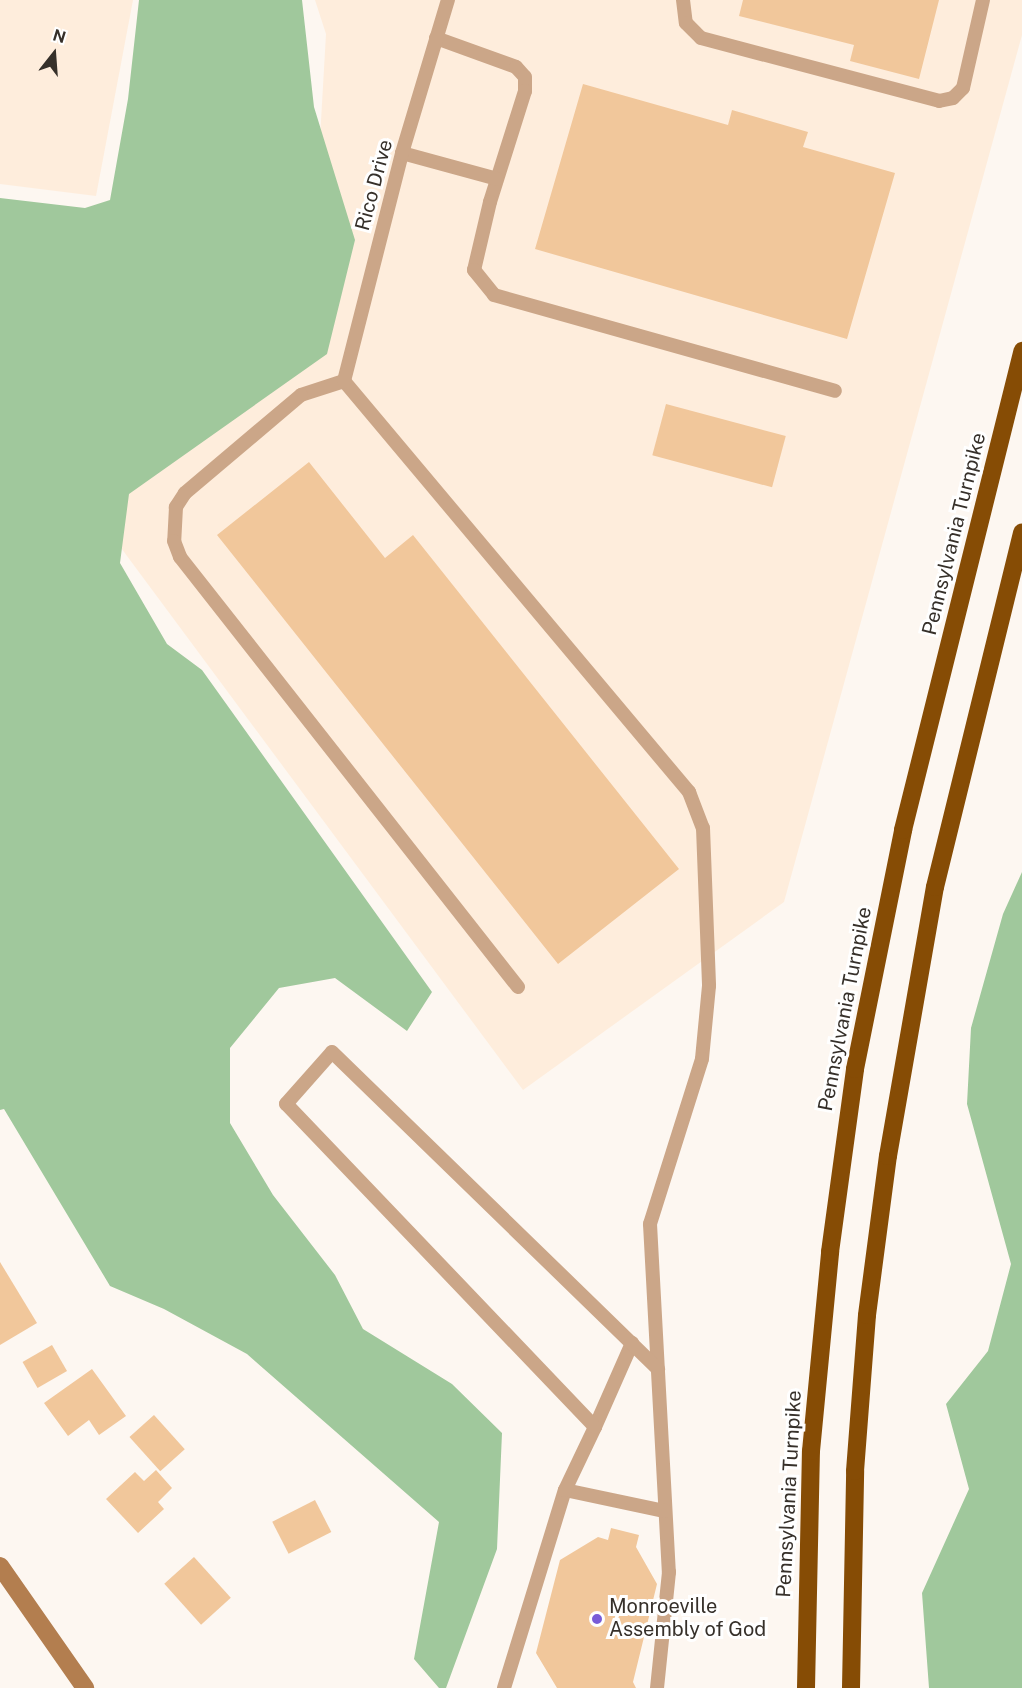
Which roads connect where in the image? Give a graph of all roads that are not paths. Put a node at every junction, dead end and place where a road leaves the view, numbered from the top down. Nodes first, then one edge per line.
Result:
1 (448, 0) edge
2 (682, 0) edge
3 (983, 0) edge
4 (436, 38) junction
5 (402, 153) junction
6 (497, 179) junction
7 (1022, 351) edge
8 (344, 381) junction
9 (835, 391) dead end
10 (1022, 533) edge
11 (518, 987) dead end
12 (632, 1343) junction
13 (658, 1368) junction
14 (596, 1427) junction
15 (565, 1490) junction
16 (666, 1511) junction
17 (0, 1566) edge
18 (85, 1688) edge
19 (504, 1688) edge
20 (657, 1688) edge
21 (806, 1688) edge
22 (851, 1688) edge

1 - 4 lane, Rico Drive
2 - 3 lane
4 - 5 lane, Rico Drive
4 - 6 lane
5 - 6 lane
5 - 8 lane, Rico Drive
6 - 9 lane
7 - 21 highway, Pennsylvania Turnpike
8 - 11 lane
8 - 13 lane
10 - 22 highway
12 - 13 lane
12 - 14 lane
12 - 14 lane
13 - 16 lane
14 - 15 lane
15 - 16 lane
15 - 19 lane
16 - 20 lane
17 - 18 main road

